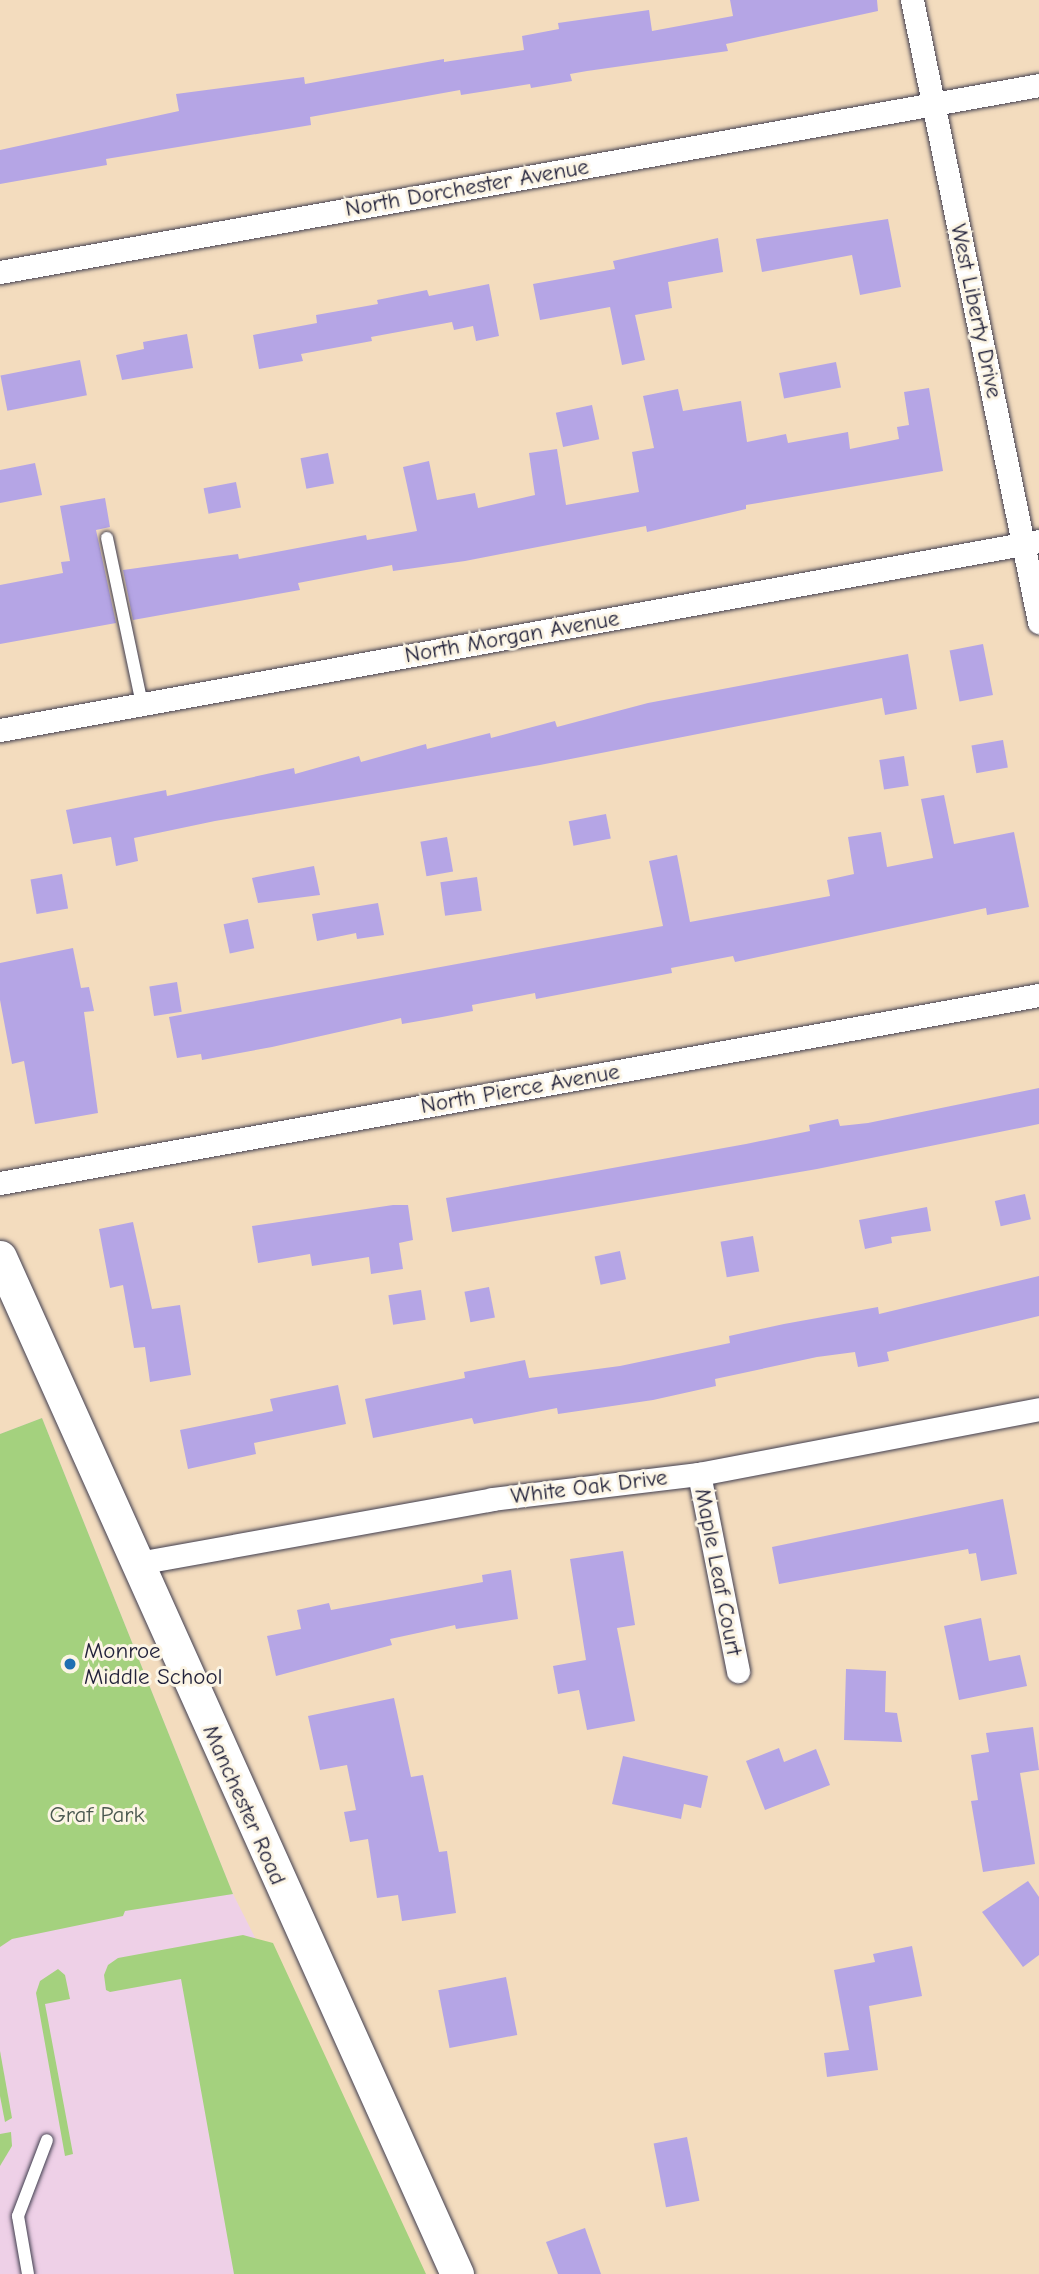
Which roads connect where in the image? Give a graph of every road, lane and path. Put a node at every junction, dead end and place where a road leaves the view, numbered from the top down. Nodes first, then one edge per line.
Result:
1 (912, 0) edge
2 (1039, 85) edge
3 (933, 104) junction
4 (0, 272) edge
5 (107, 538) dead end
6 (1031, 542) edge
7 (1039, 622) edge
8 (142, 704) junction
9 (0, 730) edge
10 (1039, 995) edge
11 (0, 1183) edge
12 (0, 1257) edge
13 (1039, 1409) edge
14 (699, 1474) junction
15 (138, 1563) junction
16 (738, 1671) dead end
17 (47, 2140) dead end
18 (28, 2274) edge
19 (457, 2274) edge

1 - 3 street, West Liberty Drive
2 - 3 street, North Dorchester Avenue
3 - 4 street, North Dorchester Avenue
3 - 6 street, West Liberty Drive
5 - 8 lane
6 - 7 street, West Liberty Drive
6 - 8 street, North Morgan Avenue
8 - 9 street, North Morgan Avenue
10 - 11 street, North Pierce Avenue
12 - 15 street, Manchester Road
13 - 14 street, White Oak Drive
14 - 15 street, White Oak Drive
14 - 16 street, Maple Leaf Court
15 - 19 street, Manchester Road
17 - 18 lane

